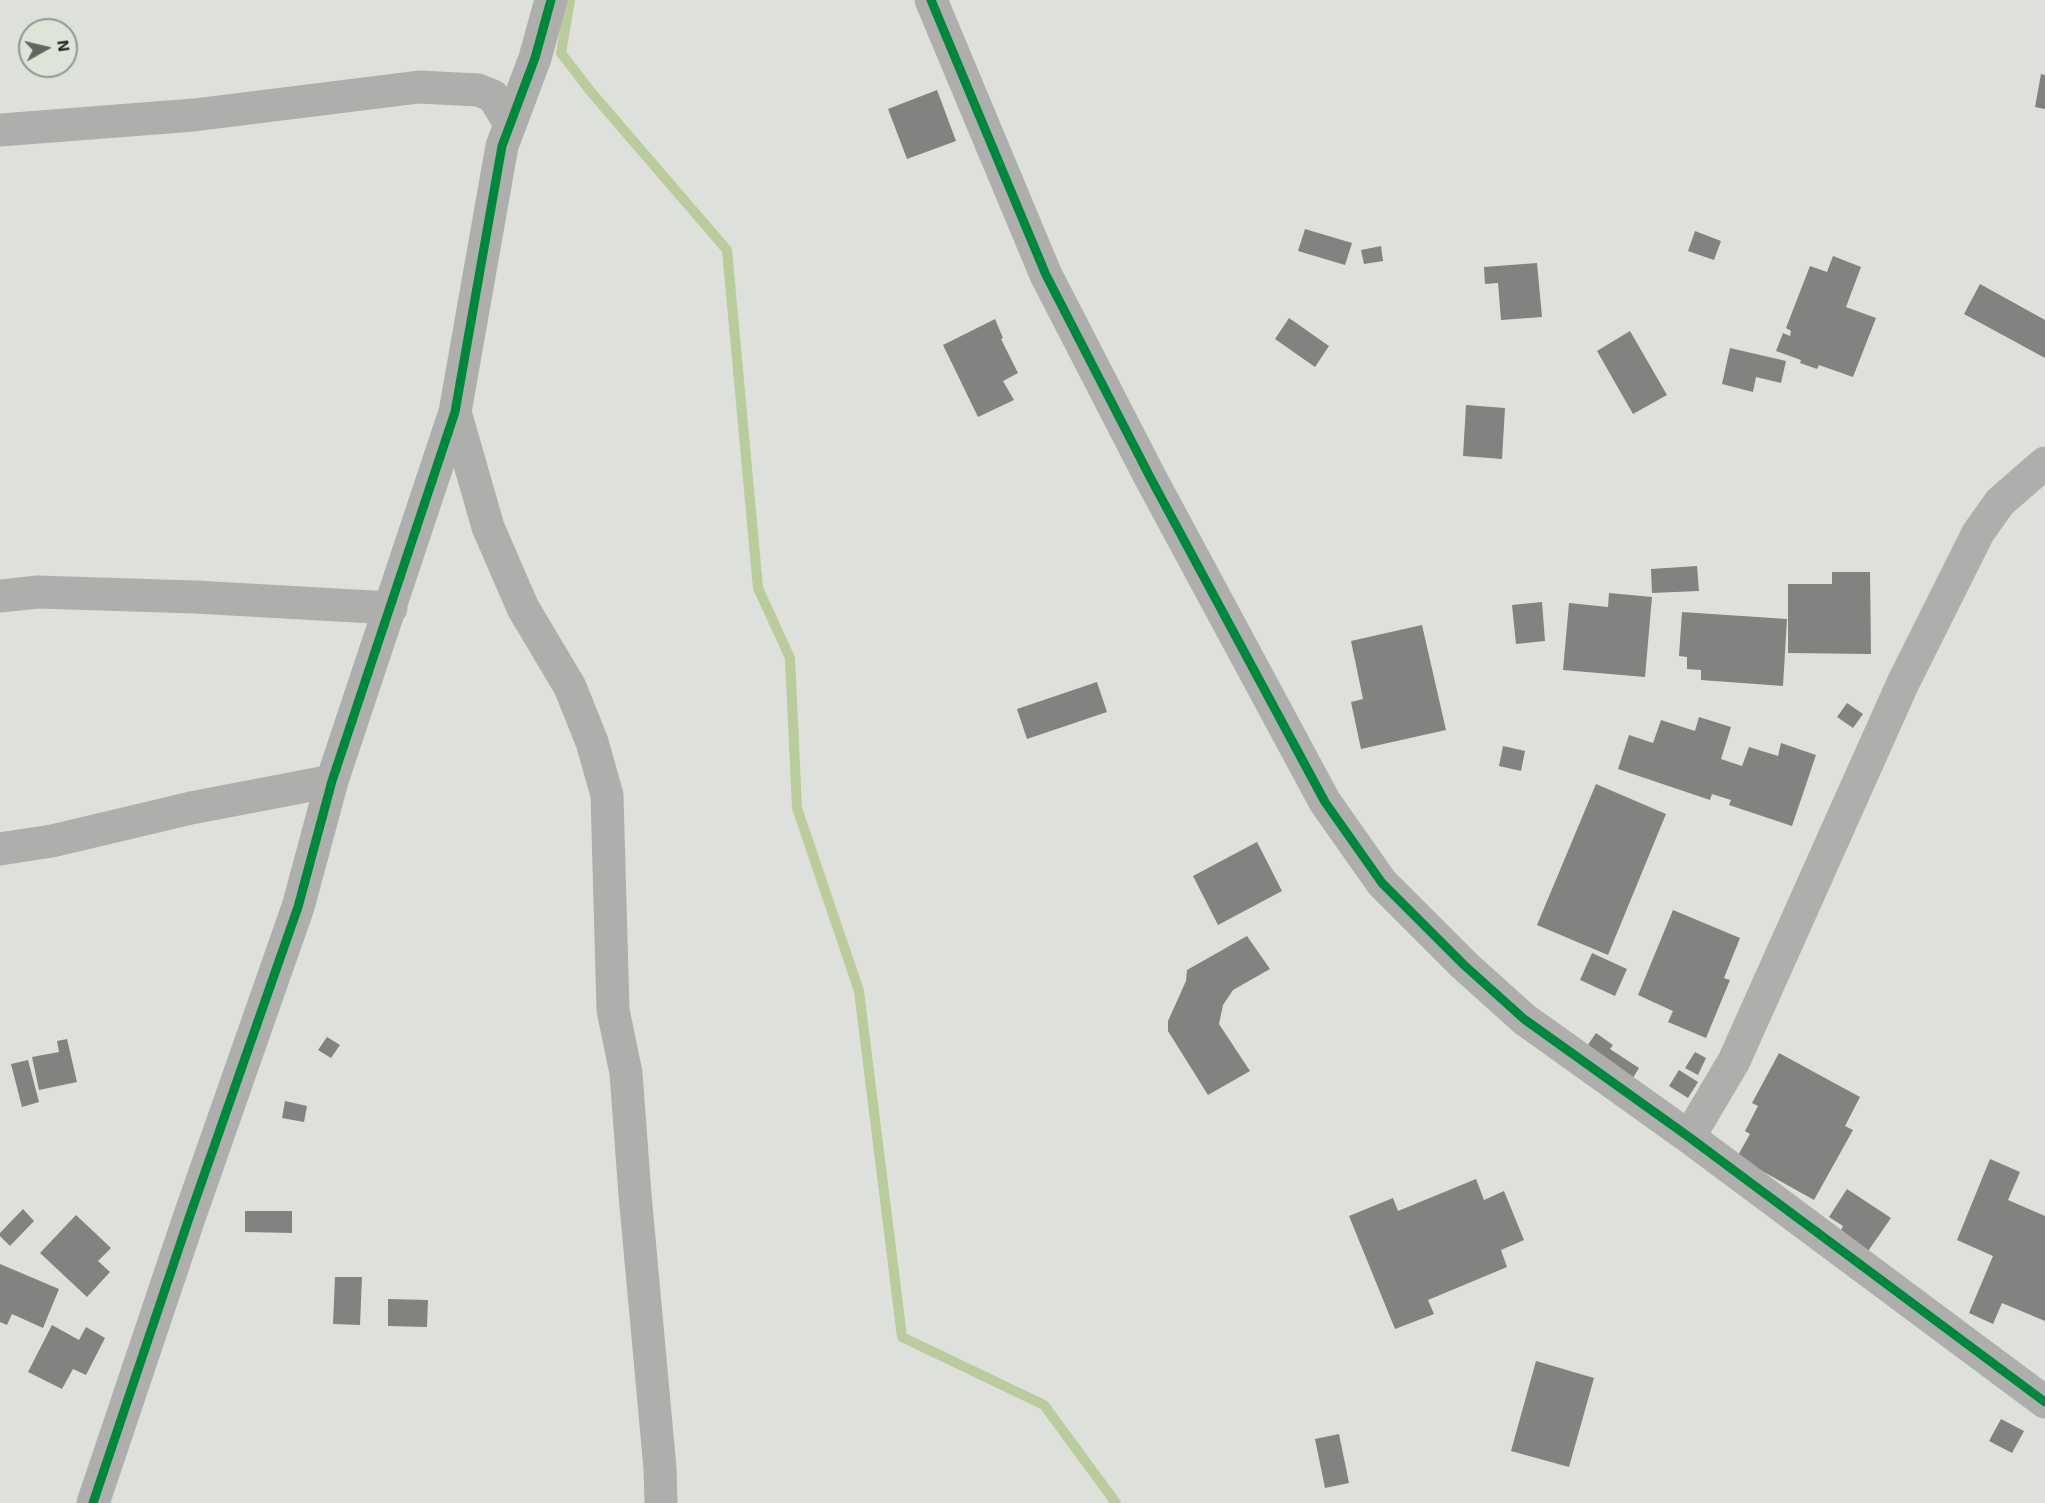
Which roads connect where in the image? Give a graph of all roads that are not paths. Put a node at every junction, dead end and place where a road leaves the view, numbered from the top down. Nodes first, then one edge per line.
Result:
1 (551, 0) edge
2 (931, 0) edge
3 (510, 124) junction
4 (0, 130) edge
5 (455, 412) junction
6 (2043, 467) edge
7 (0, 596) edge
8 (391, 608) junction
9 (332, 781) junction
10 (0, 849) edge
11 (1689, 1137) junction
12 (2045, 1402) edge
13 (93, 1503) edge
14 (661, 1503) edge

1 - 3 street
2 - 11 street
3 - 4 street
3 - 5 street
5 - 8 street
5 - 14 street
6 - 11 street
7 - 8 street
8 - 9 street
9 - 10 street
9 - 13 street
11 - 12 street

